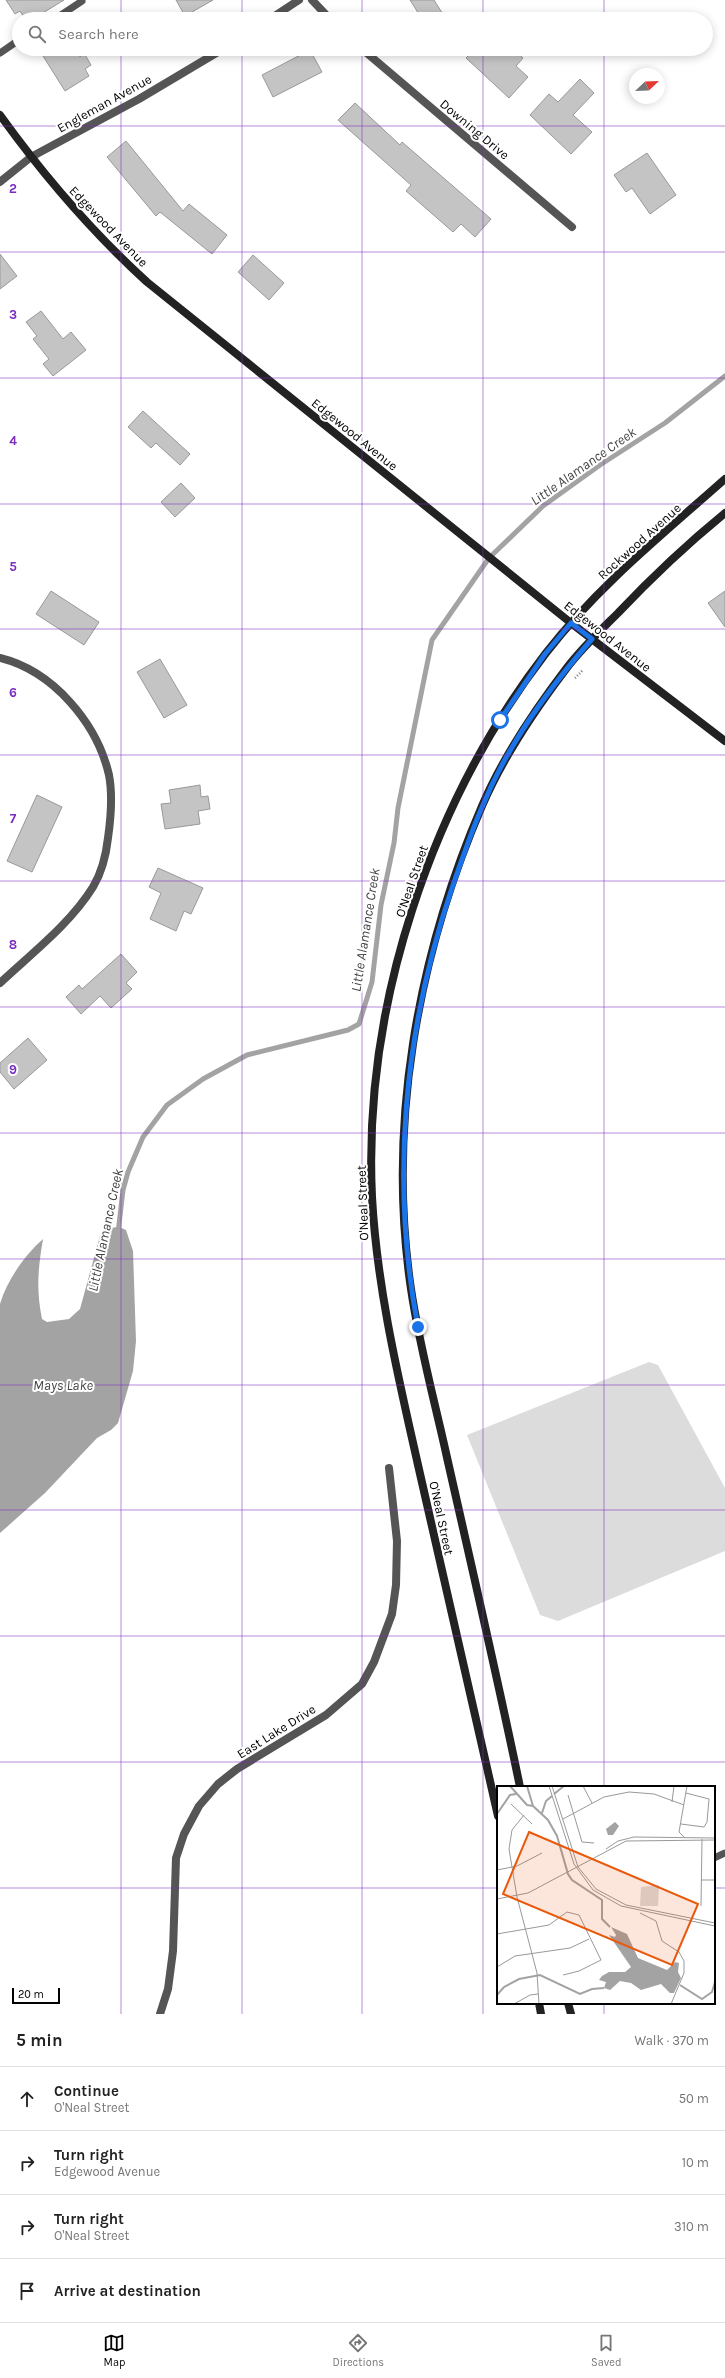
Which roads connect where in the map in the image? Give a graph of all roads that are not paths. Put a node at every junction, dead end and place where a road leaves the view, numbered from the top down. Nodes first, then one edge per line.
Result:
1 (299, 0) edge
2 (312, 0) edge
3 (82, 1) edge
4 (66, 12) edge
5 (281, 12) edge
6 (323, 12) edge
7 (12, 45) edge
8 (0, 53) edge
9 (211, 56) edge
10 (370, 56) edge
11 (0, 115) edge
12 (31, 157) junction
13 (0, 182) edge
14 (572, 227) dead end
15 (725, 479) edge
16 (725, 513) edge
17 (571, 623) junction
18 (592, 639) junction
19 (0, 658) edge
20 (725, 741) edge
21 (0, 983) edge
22 (389, 1468) dead end
23 (520, 1786) edge
24 (497, 1812) edge
25 (725, 1853) edge
26 (715, 1858) edge
27 (539, 2004) edge
28 (568, 2004) edge
29 (160, 2014) edge
30 (541, 2014) edge
31 (571, 2014) edge

1 - 5 street
2 - 6 street
3 - 4 lane
7 - 8 lane
9 - 12 street, Engleman Avenue
10 - 14 street, Downing Drive
11 - 12 street, Edgewood Avenue
12 - 13 street, Engleman Avenue
12 - 17 street, Edgewood Avenue
15 - 17 street, Rockwood Avenue
16 - 18 street
17 - 18 street, Edgewood Avenue
17 - 24 street, O'Neal Street
18 - 20 street, Edgewood Avenue
18 - 23 street, O'Neal Street
19 - 21 street
22 - 29 street, East Lake Drive
25 - 26 lane
27 - 30 street
28 - 31 street

